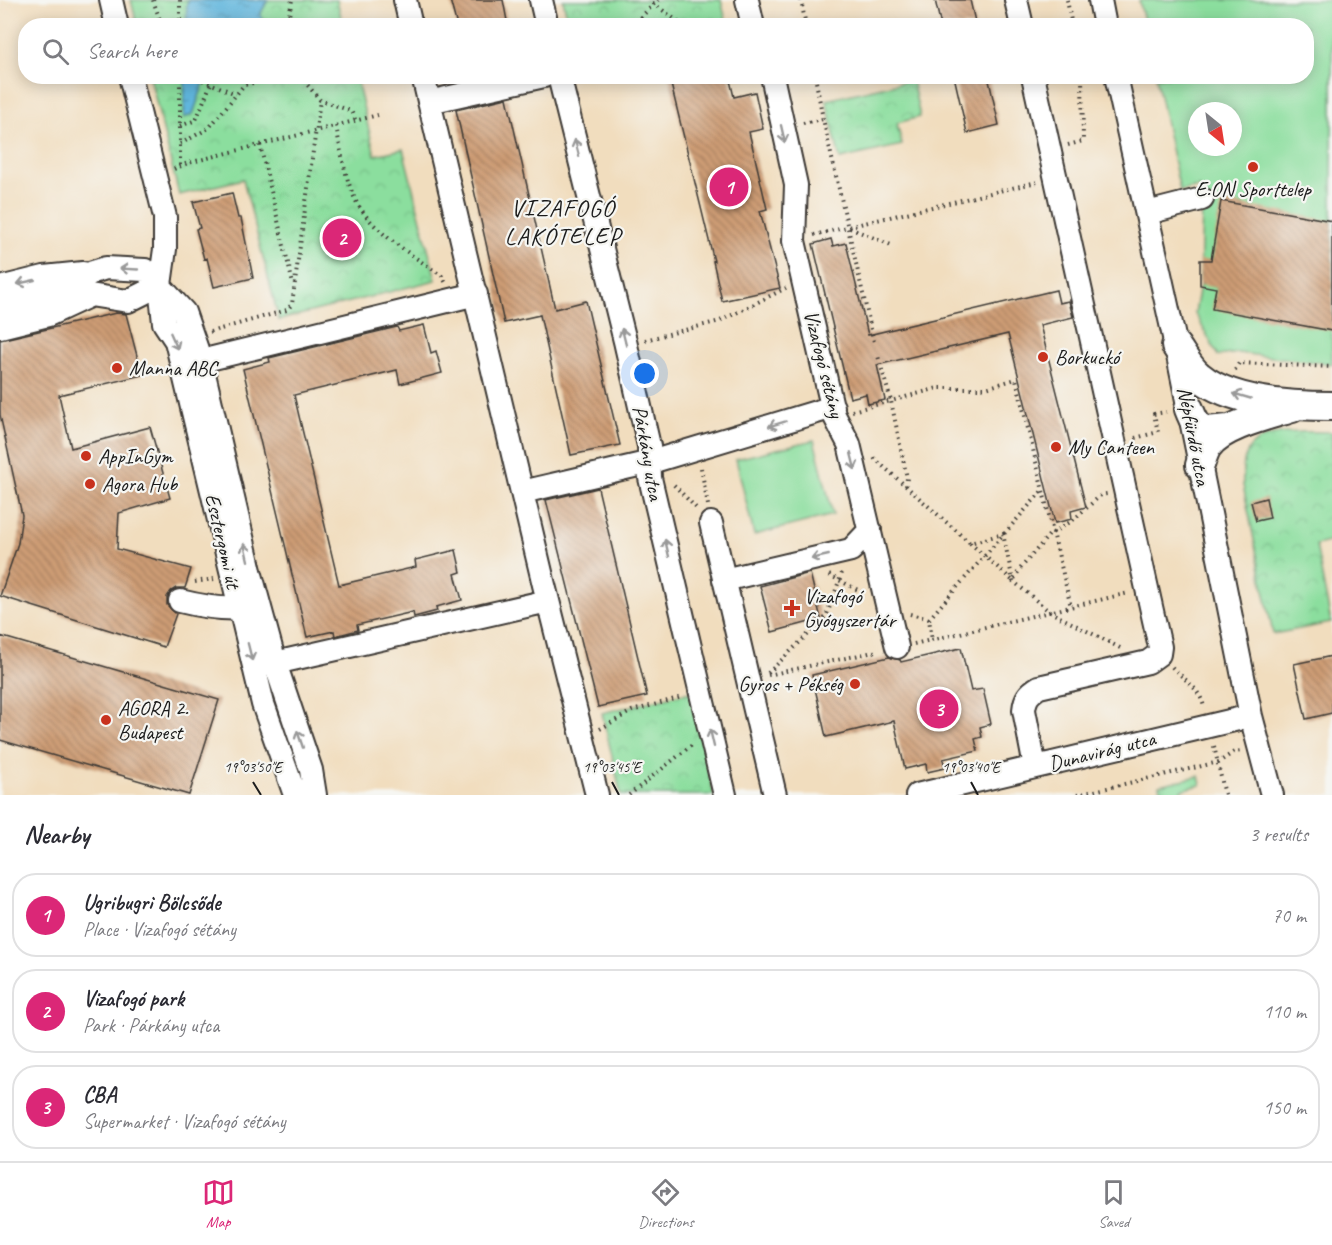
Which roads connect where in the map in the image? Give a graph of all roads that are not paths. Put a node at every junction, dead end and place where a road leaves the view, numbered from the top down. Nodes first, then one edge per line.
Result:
1 (111, 0) edge
2 (405, 0) edge
3 (541, 0) edge
4 (747, 0) edge
5 (1017, 0) edge
6 (1100, 0) edge
7 (115, 18) edge
8 (409, 18) edge
9 (545, 18) edge
10 (751, 18) edge
11 (1020, 18) edge
12 (1103, 18) edge
13 (132, 84) edge
14 (425, 84) edge
15 (509, 84) edge
16 (561, 84) edge
17 (774, 84) edge
18 (1035, 84) edge
19 (1118, 84) edge
20 (429, 102) junction
21 (1202, 199) dead end
22 (1147, 213) junction
23 (93, 272) junction
24 (160, 285) junction
25 (0, 288) edge
26 (54, 293) junction
27 (90, 295) junction
28 (466, 296) junction
29 (0, 306) edge
30 (0, 327) edge
31 (1176, 346) junction
32 (201, 360) junction
33 (1300, 406) junction
34 (1332, 406) edge
35 (1189, 409) junction
36 (833, 411) junction
37 (1229, 429) junction
38 (651, 462) junction
39 (1200, 465) junction
40 (522, 492) junction
41 (711, 523) road end
42 (870, 530) junction
43 (724, 580) junction
44 (183, 592) road end
45 (548, 601) junction
46 (250, 608) junction
47 (897, 647) road end
48 (275, 663) junction
49 (1251, 716) junction
50 (1035, 767) junction
51 (296, 795) edge
52 (315, 795) edge
53 (597, 795) edge
54 (725, 795) edge
55 (775, 795) edge
56 (917, 795) edge
57 (1272, 795) edge

1 - 7 street
2 - 8 street
3 - 9 street
4 - 10 street
5 - 11 street
6 - 12 street
13 - 24 street, Esztergomi út
14 - 20 street
15 - 20 street
38 -> 16 street, Párkány utca
17 -> 36 street, Vizafogó sétány
18 - 50 street
19 - 22 street, Népfürdő utca
20 - 28 street
21 - 22 street
22 - 31 street, Népfürdő utca
24 -> 23 street
23 -> 25 street
23 - 26 street
24 - 27 street
24 - 32 street, Esztergomi út
24 -> 46 street, Esztergomi út
26 - 27 street
26 - 29 street
27 - 30 street
28 - 32 street
28 - 40 street
33 -> 31 main road
31 - 35 street, Népfürdő utca
46 -> 32 street, Esztergomi út
33 - 34 main road
33 - 37 main road
35 - 37 main road
35 - 39 street, Népfürdő utca
36 -> 38 street
36 -> 42 street, Vizafogó sétány
37 - 39 main road
38 - 40 street
54 -> 38 street, Párkány utca
39 - 49 street, Népfürdő utca
40 - 45 street
41 - 43 street
42 -> 43 street
42 - 47 street, Vizafogó sétány
43 - 55 street
44 - 46 street
45 - 48 street
45 - 53 street
46 - 48 street, Esztergomi út
46 -> 51 street, Esztergomi út
52 -> 48 street, Esztergomi út
49 - 50 street, Dunavirág utca
49 - 57 street, Népfürdő utca
50 - 56 street, Dunavirág utca

